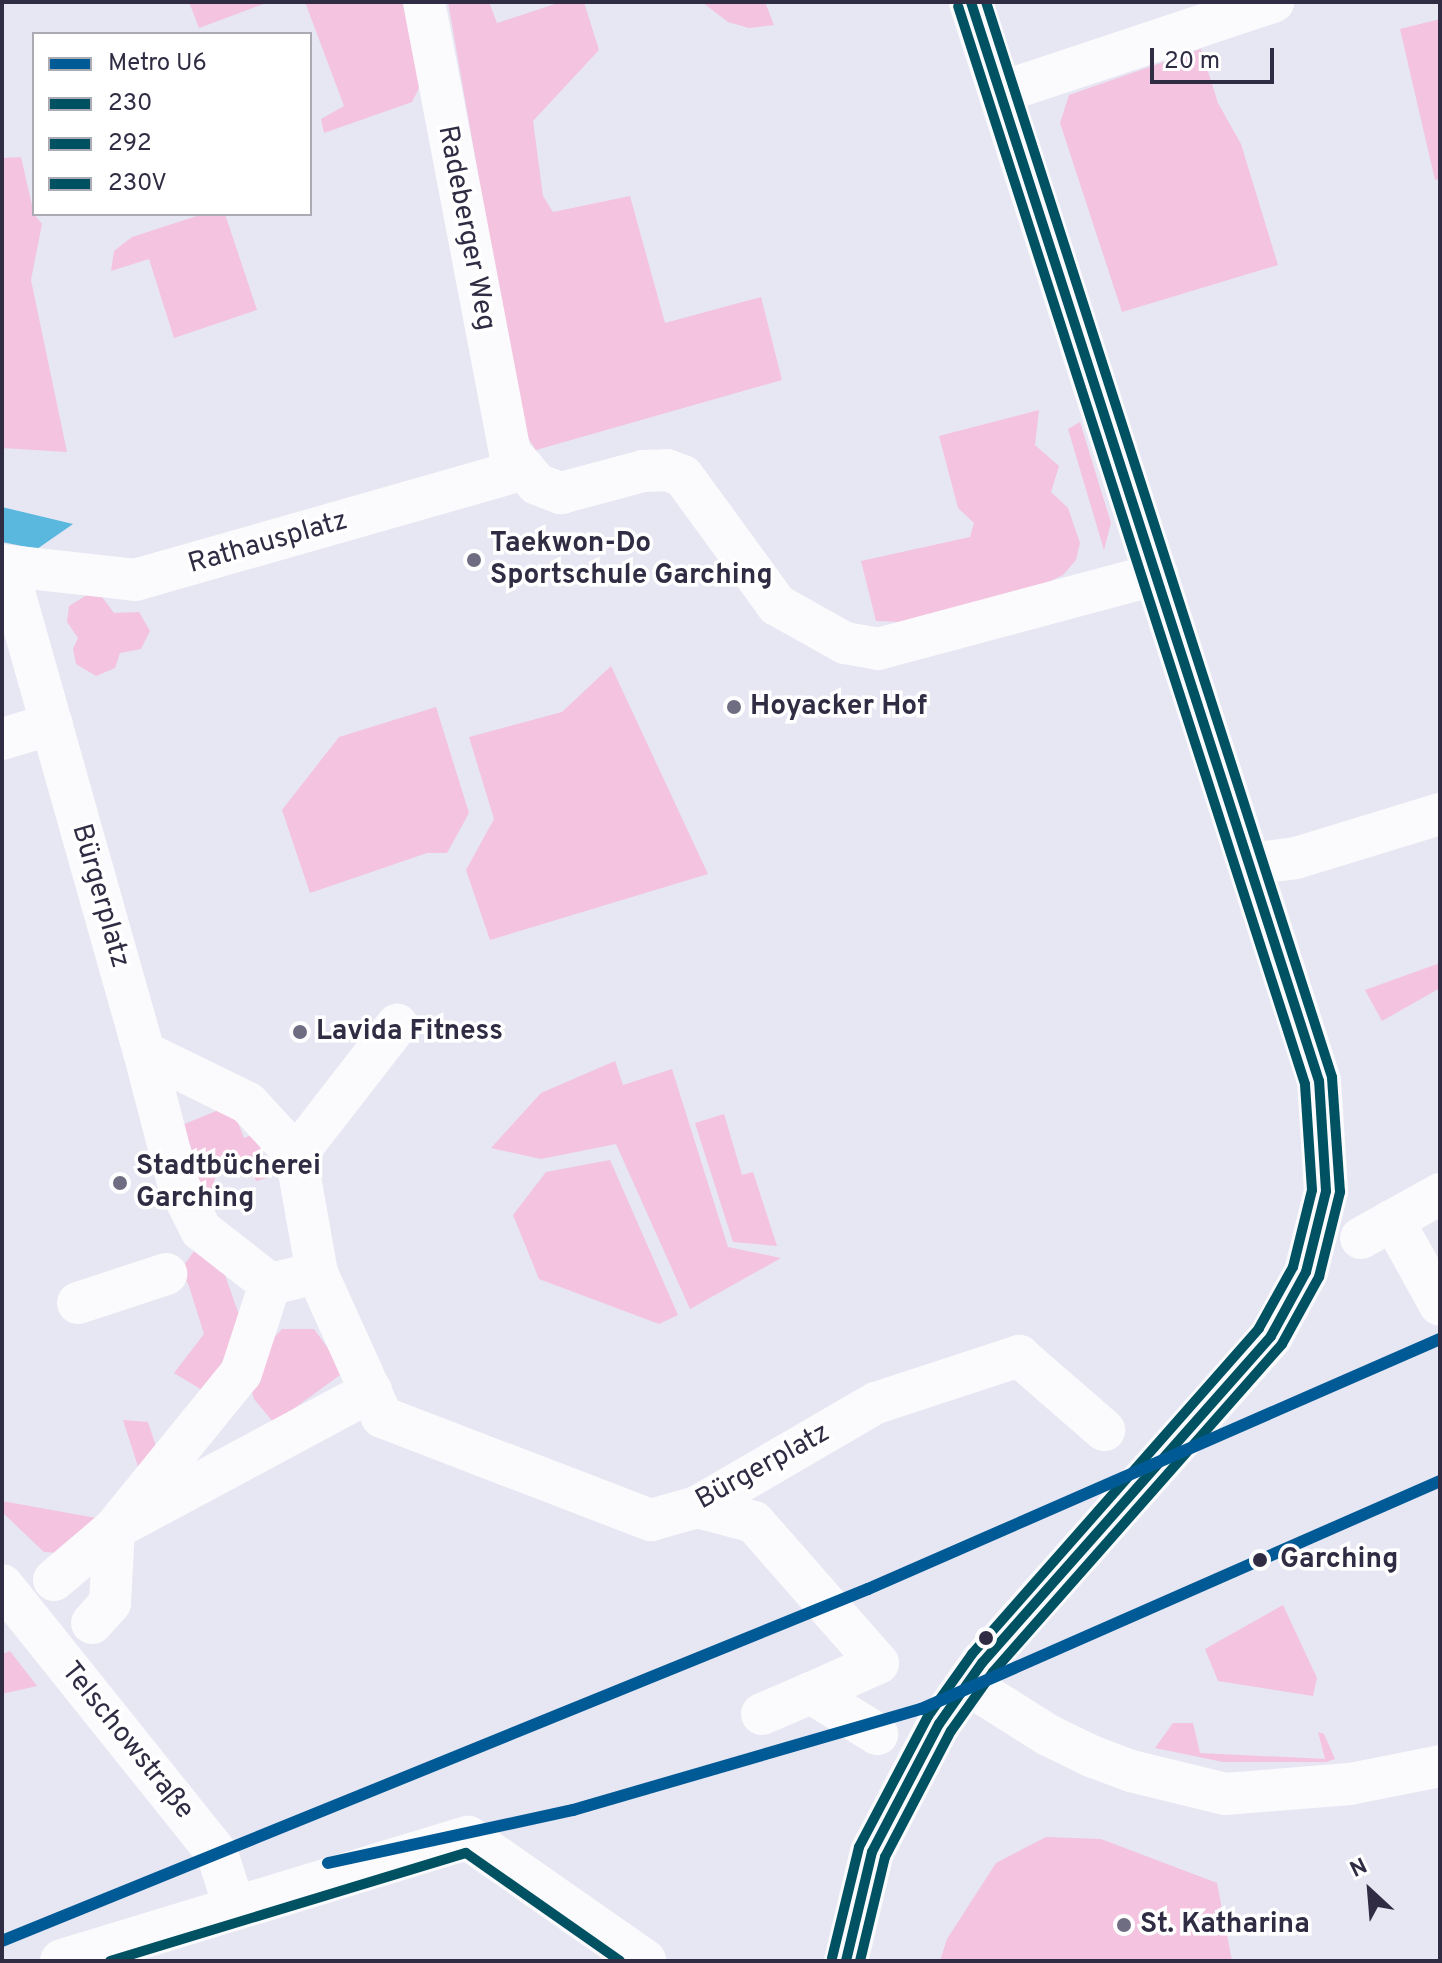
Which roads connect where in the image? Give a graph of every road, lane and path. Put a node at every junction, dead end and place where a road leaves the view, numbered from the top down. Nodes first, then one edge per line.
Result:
1 (424, 2) edge
2 (971, 2) edge
3 (1273, 2) edge
4 (1002, 92) junction
5 (517, 461) junction
6 (5, 566) edge
7 (1157, 574) junction
8 (54, 732) junction
9 (2, 739) edge
10 (1440, 814) edge
11 (1250, 864) junction
12 (397, 1025) dead end
13 (144, 1052) junction
14 (296, 1155) junction
15 (1440, 1194) edge
16 (183, 1252) junction
17 (317, 1273) junction
18 (270, 1284) junction
19 (78, 1303) dead end
20 (1440, 1305) edge
21 (371, 1391) junction
22 (1104, 1430) dead end
23 (697, 1507) junction
24 (114, 1529) junction
25 (54, 1580) dead end
26 (2, 1585) edge
27 (92, 1623) dead end
28 (967, 1684) junction
29 (811, 1693) junction
30 (762, 1714) dead end
31 (877, 1734) dead end
32 (1440, 1766) edge
33 (234, 1906) junction
34 (62, 1961) edge
35 (644, 1961) edge
36 (846, 1961) edge

1 - 5 street, Radeberger Weg
2 - 4 street
3 - 4 street
4 - 7 street
5 - 6 street, Rathausplatz
5 - 7 street
6 - 8 street, Rathausplatz
7 - 11 street
8 - 9 street
8 - 13 street, Bürgerplatz
10 - 11 street
11 - 28 street
12 - 14 street
13 - 14 street
13 - 16 street, Bürgerplatz
14 - 17 street, Bürgerplatz
15 - 20 street
16 - 18 street, Bürgerplatz
16 - 19 street
17 - 18 street
17 - 21 street, Bürgerplatz
18 - 24 street
21 - 23 street, Bürgerplatz
21 - 24 street
22 - 23 street, Bürgerplatz
23 - 29 street
24 - 25 street
24 - 27 street
26 - 33 street, Telschowstraße
28 - 32 street
28 - 36 street
29 - 30 street
29 - 31 street
33 - 34 street
33 - 35 street

